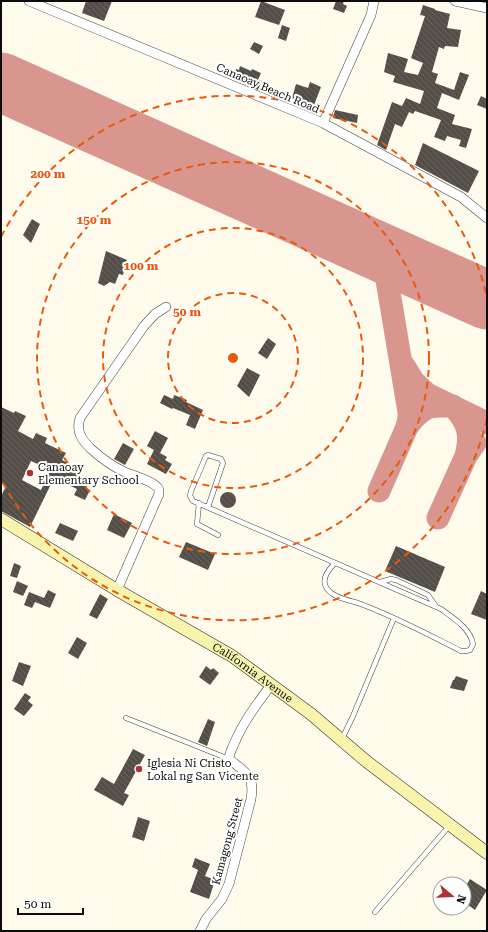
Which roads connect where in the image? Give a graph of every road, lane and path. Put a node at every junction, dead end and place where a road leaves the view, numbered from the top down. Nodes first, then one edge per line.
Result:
1 (30, 1) edge
2 (374, 1) edge
3 (455, 1) edge
4 (487, 8) edge
5 (323, 123) junction
6 (487, 218) edge
7 (166, 307) dead end
8 (199, 503) junction
9 (208, 507) junction
10 (1, 519) edge
11 (218, 535) dead end
12 (335, 563) junction
13 (380, 582) junction
14 (117, 590) junction
15 (436, 606) junction
16 (394, 618) junction
17 (271, 685) junction
18 (126, 718) dead end
19 (341, 740) junction
20 (229, 759) junction
21 (450, 825) junction
22 (487, 853) edge
23 (375, 912) dead end
24 (200, 931) edge

1 - 5 street, Canaoay Beach Road
2 - 5 street
3 - 4 street
5 - 6 street, Canaoay Beach Road
7 - 14 street
8 - 9 lane
8 - 9 lane
8 - 11 lane
9 - 12 lane
10 - 14 street, California Avenue
12 - 13 lane
12 - 16 lane
13 - 15 lane
13 - 15 lane
14 - 17 street, California Avenue
15 - 16 lane
16 - 19 lane
17 - 19 street, California Avenue
17 - 20 street
18 - 20 lane
19 - 21 street, California Avenue
20 - 24 street, Kamagong Street
21 - 22 street, California Avenue
21 - 23 lane

